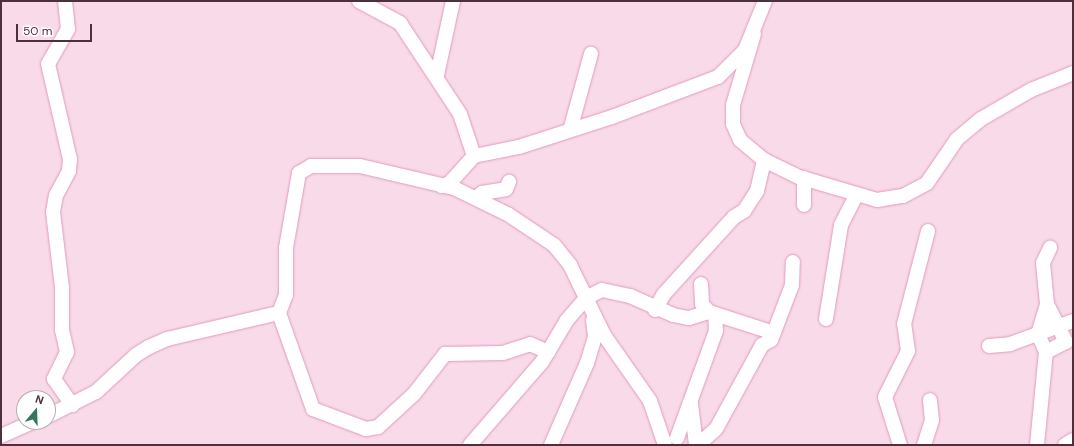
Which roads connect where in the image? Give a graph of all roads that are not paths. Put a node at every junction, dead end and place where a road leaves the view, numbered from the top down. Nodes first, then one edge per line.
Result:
1 (65, 1) edge
2 (360, 1) edge
3 (453, 1) edge
4 (765, 1) edge
5 (754, 34) junction
6 (591, 54) dead end
7 (1073, 72) edge
8 (438, 76) junction
9 (571, 127) junction
10 (474, 156) junction
11 (764, 160) junction
12 (804, 178) junction
13 (510, 182) dead end
14 (442, 186) junction
15 (856, 196) junction
16 (476, 198) junction
17 (804, 205) dead end
18 (928, 231) dead end
19 (1050, 248) dead end
20 (793, 262) dead end
21 (701, 284) dead end
22 (586, 298) junction
23 (1047, 304) junction
24 (655, 310) junction
25 (279, 312) junction
26 (712, 313) junction
27 (593, 315) junction
28 (826, 319) dead end
29 (1073, 321) edge
30 (1059, 325) junction
31 (774, 333) junction
32 (1038, 334) junction
33 (989, 346) dead end
34 (548, 352) junction
35 (1046, 352) junction
36 (930, 400) dead end
37 (691, 404) junction
38 (72, 405) junction
39 (56, 412) edge
40 (16, 429) edge
41 (661, 430) junction
42 (1, 436) edge
43 (677, 438) junction
44 (1073, 440) edge
45 (470, 445) edge
46 (551, 445) edge
47 (665, 445) edge
48 (696, 445) edge
49 (900, 445) edge
50 (924, 445) edge
51 (1037, 445) edge
52 (1065, 445) edge

1 - 38 street
2 - 8 street
3 - 8 street
4 - 5 street
5 - 9 street
5 - 11 street
6 - 9 street
7 - 15 street
8 - 10 street
9 - 10 street
10 - 14 street
11 - 12 street
11 - 24 street
12 - 15 street
12 - 17 street
13 - 16 street
14 - 16 street
14 - 25 street
15 - 28 street
16 - 22 street
18 - 49 street
19 - 23 street
20 - 31 street
21 - 26 street
22 - 24 street
22 - 27 street
22 - 34 street
23 - 30 street
23 - 32 street
24 - 26 street
25 - 34 street
25 - 38 street
26 - 31 street
26 - 37 street
27 - 41 street
27 - 46 street
29 - 30 street
30 - 32 street
30 - 35 street
31 - 48 street
32 - 33 street
32 - 35 street
34 - 45 street
35 - 51 street
36 - 50 street
37 - 43 street
37 - 48 street
38 - 39 street
40 - 42 street
41 - 43 street
41 - 47 street
43 - 48 street
44 - 52 street

